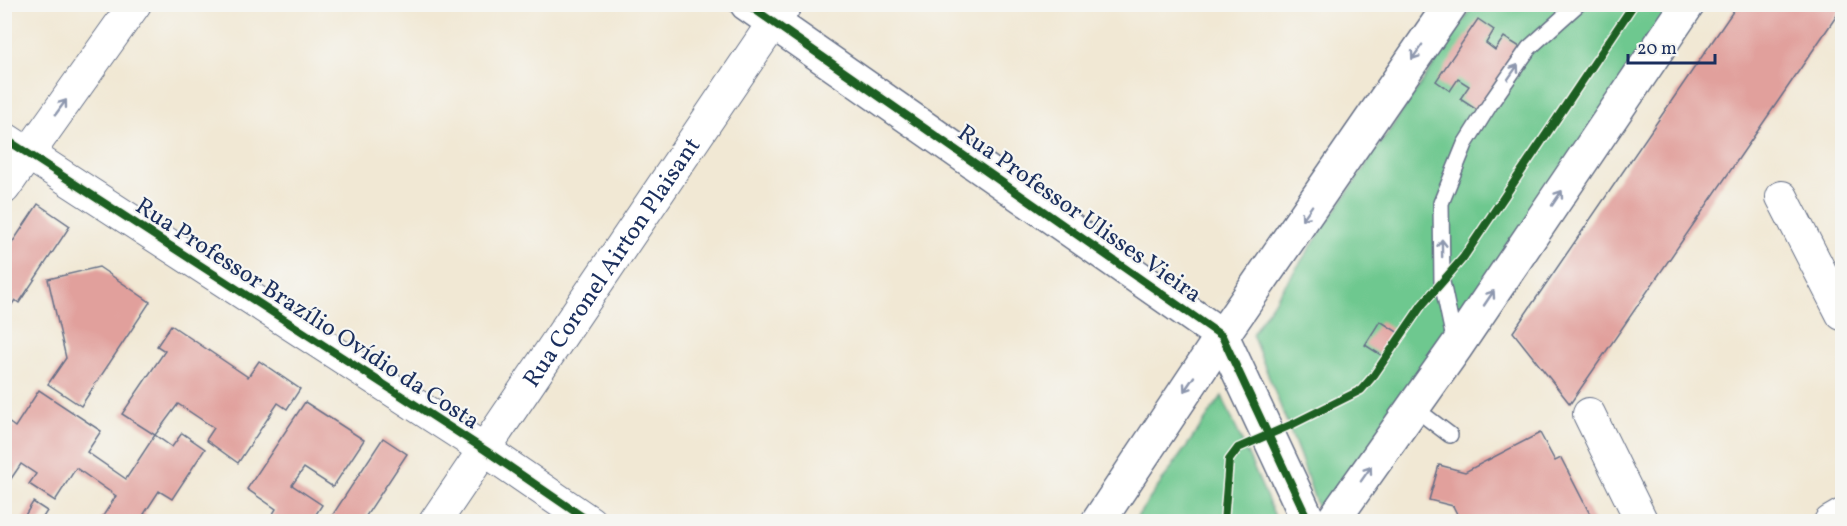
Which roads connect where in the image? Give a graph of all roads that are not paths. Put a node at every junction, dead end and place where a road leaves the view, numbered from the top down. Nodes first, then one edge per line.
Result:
1 (135, 4) edge
2 (747, 4) edge
3 (1451, 4) edge
4 (1578, 4) edge
5 (1688, 4) edge
6 (780, 14) edge
7 (16, 146) edge
8 (4, 188) edge
9 (1782, 197) dead end
10 (1842, 314) edge
11 (1222, 336) junction
12 (1456, 347) junction
13 (1413, 407) junction
14 (1589, 414) dead end
15 (1450, 435) dead end
16 (485, 450) junction
17 (1842, 515) edge
18 (435, 522) edge
19 (590, 522) edge
20 (1098, 522) edge
21 (1309, 522) edge
22 (1332, 522) edge
23 (1642, 522) edge
24 (1830, 522) edge

7 -> 1 street
2 - 6 main road, Rua Professor Ulisses Vieira
3 -> 11 main road
12 -> 4 lane
12 -> 5 main road
6 - 11 main road, Rua Professor Ulisses Vieira
6 - 16 street, Rua Coronel Airton Plaisant
7 - 8 street
7 - 16 street, Rua Professor Brazílio Ovídio da Costa
9 - 10 street
11 -> 20 main road
11 - 21 main road, Rua Professor Ulisses Vieira
12 - 13 main road
13 - 15 lane
22 -> 13 main road
14 - 23 street
16 - 18 street, Rua Coronel Airton Plaisant
16 - 19 street, Rua Professor Brazílio Ovídio da Costa
17 - 24 street

